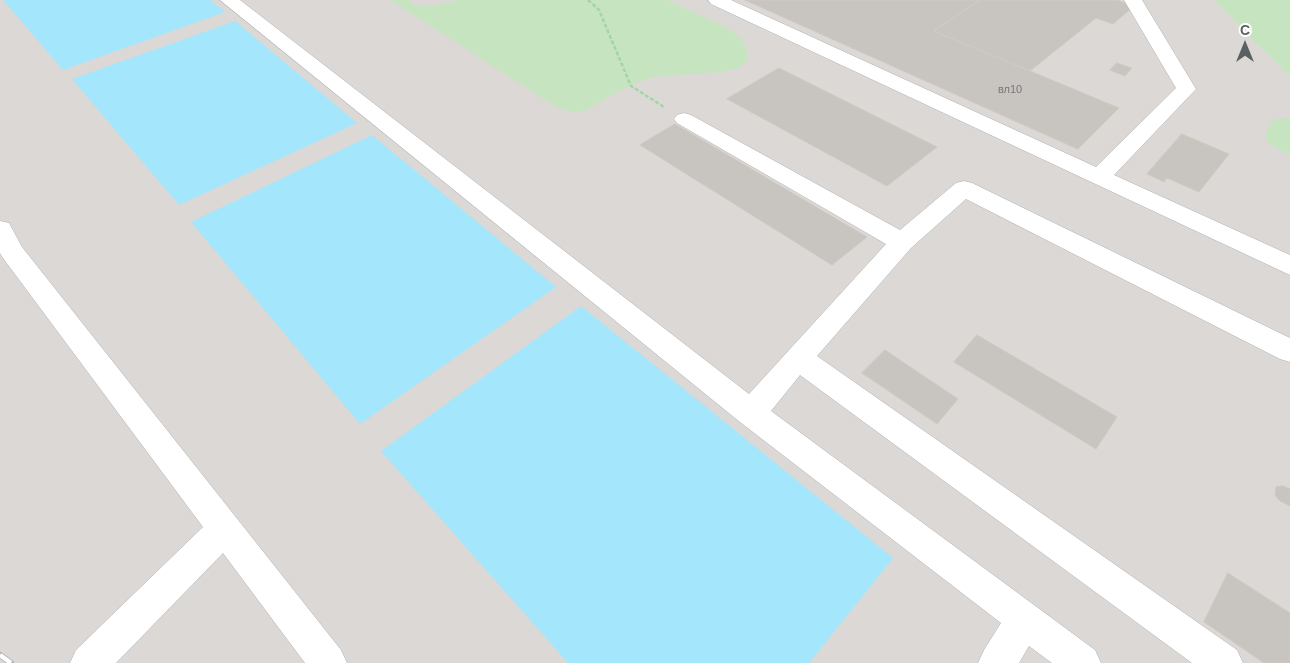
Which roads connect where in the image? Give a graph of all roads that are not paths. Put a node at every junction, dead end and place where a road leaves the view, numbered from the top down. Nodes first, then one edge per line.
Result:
1 (229, 0) edge
2 (717, 0) edge
3 (1133, 0) edge
4 (684, 119) road end
5 (1099, 177) junction
6 (1, 233) edge
7 (902, 242) junction
8 (1290, 266) edge
9 (1290, 351) edge
10 (798, 358) junction
11 (751, 413) junction
12 (224, 528) junction
13 (1025, 619) junction
14 (89, 663) edge
15 (328, 663) edge
16 (996, 663) edge
17 (1082, 663) edge
18 (1224, 663) edge

1 - 11 lane
2 - 5 lane
3 - 5 lane
4 - 7 lane
5 - 8 lane
6 - 12 lane
7 - 9 lane
7 - 10 lane
10 - 11 lane
10 - 18 lane
11 - 13 lane
12 - 14 lane
12 - 15 lane
13 - 16 lane
13 - 17 lane

